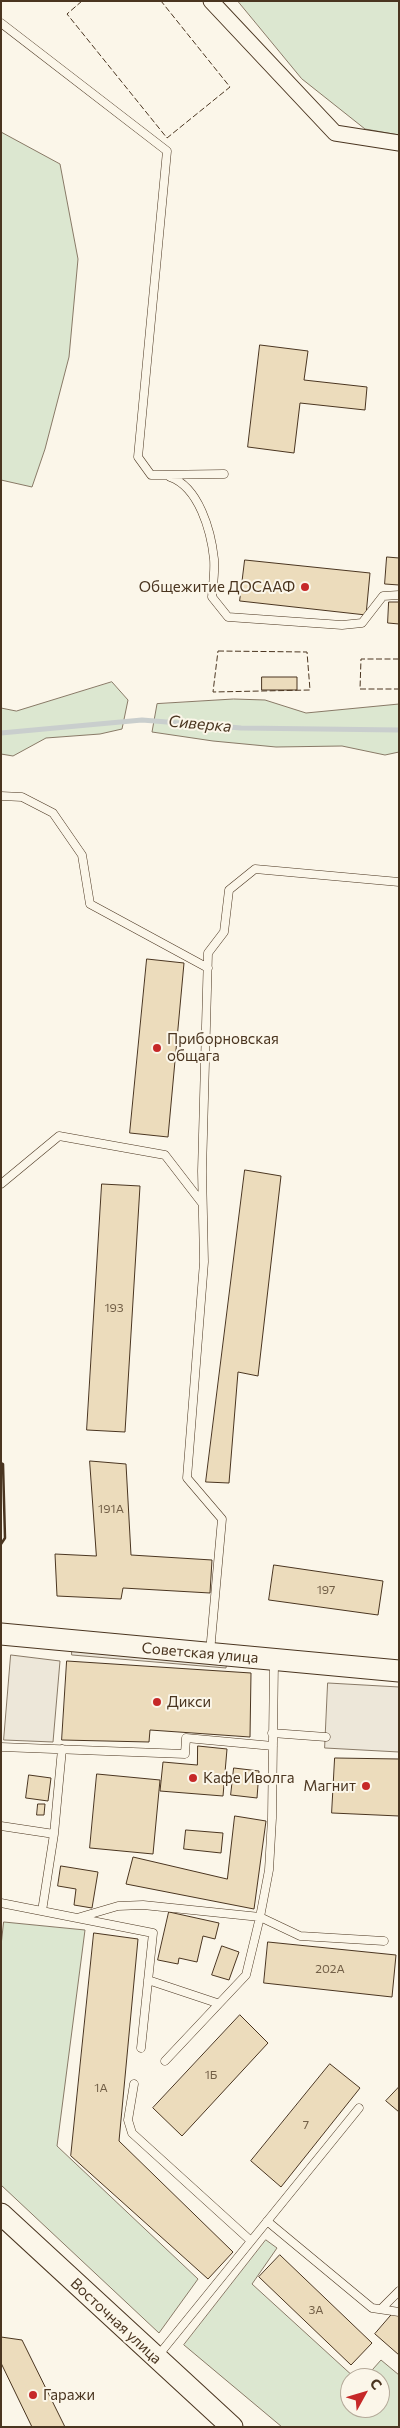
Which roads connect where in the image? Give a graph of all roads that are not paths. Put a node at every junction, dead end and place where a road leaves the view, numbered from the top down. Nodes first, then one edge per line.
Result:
1 (211, 1) edge
2 (1, 23) edge
3 (399, 143) edge
4 (224, 474) dead end
5 (164, 475) junction
6 (399, 595) edge
7 (1, 796) edge
8 (399, 882) edge
9 (208, 968) junction
10 (1, 1184) edge
11 (202, 1204) junction
12 (1, 1634) edge
13 (210, 1654) junction
14 (274, 1660) junction
15 (399, 1671) edge
16 (272, 1733) junction
17 (326, 1737) dead end
18 (273, 1746) junction
19 (1, 1747) edge
20 (62, 1749) junction
21 (1, 1826) edge
22 (54, 1834) junction
23 (1, 1903) edge
24 (42, 1911) junction
25 (260, 1917) junction
26 (77, 1918) junction
27 (384, 1941) dead end
28 (148, 1980) junction
29 (217, 2003) junction
30 (141, 2048) dead end
31 (165, 2061) dead end
32 (134, 2084) dead end
33 (359, 2108) dead end
34 (1, 2214) edge
35 (267, 2221) junction
36 (251, 2241) junction
37 (399, 2291) edge
38 (381, 2309) junction
39 (399, 2312) edge
40 (156, 2358) junction
41 (232, 2427) edge

1 - 3 street
2 - 5 lane
4 - 5 lane
5 - 6 lane
7 - 9 lane
8 - 9 lane
9 - 11 lane
10 - 11 lane
11 - 13 lane
12 - 13 main road, Советская улица
13 - 14 main road, Советская улица
14 - 15 main road, Советская улица
14 - 16 lane
16 - 17 lane
16 - 18 lane
18 - 20 lane
18 - 25 lane
19 - 20 lane
20 - 22 lane
21 - 22 lane
22 - 24 lane
23 - 24 lane
24 - 26 lane
25 - 26 lane
25 - 27 lane
25 - 29 lane
26 - 28 lane
28 - 29 lane
28 - 30 lane
29 - 31 lane
32 - 36 lane
33 - 35 lane
34 - 40 main road, Восточная улица
35 - 36 lane
35 - 38 lane
36 - 40 lane
37 - 38 lane
38 - 39 lane
40 - 41 main road, Восточная улица

